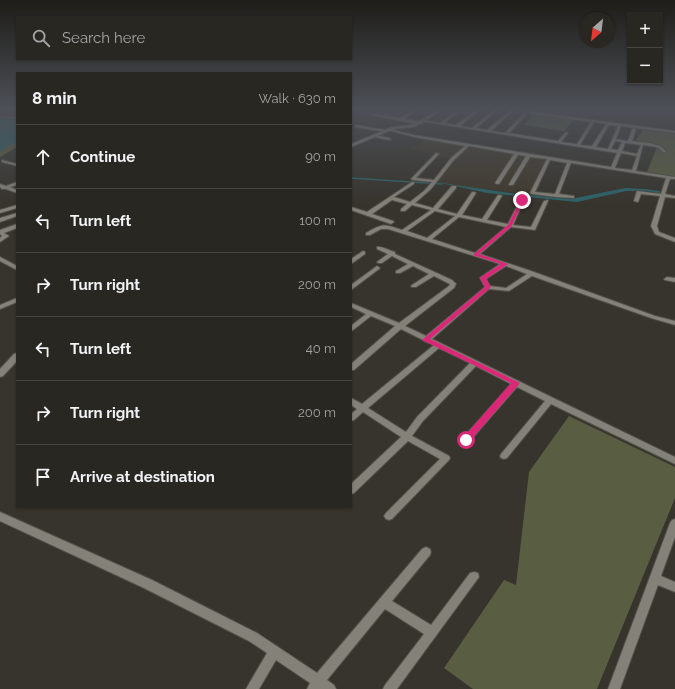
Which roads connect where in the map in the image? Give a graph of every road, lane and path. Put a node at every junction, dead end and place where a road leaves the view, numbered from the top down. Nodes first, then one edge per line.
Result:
1 (363, 141) edge
2 (447, 141) edge
3 (554, 141) edge
4 (581, 141) edge
5 (598, 141) edge
6 (613, 141) edge
7 (623, 141) edge
8 (559, 142) joint
9 (630, 142) joint
10 (623, 143) dead end
11 (468, 145) junction
12 (578, 145) junction
13 (352, 146) edge
14 (642, 146) dead end
15 (594, 148) junction
16 (609, 150) junction
17 (619, 152) junction
18 (664, 152) dead end
19 (517, 153) junction
20 (438, 154) dead end
21 (529, 155) junction
22 (639, 155) junction
23 (549, 159) junction
24 (3, 160) dead end
25 (569, 162) junction
26 (16, 165) edge
27 (612, 169) junction
28 (634, 170) dead end
29 (668, 177) junction
30 (675, 178) edge
31 (16, 183) edge
32 (412, 183) dead end
33 (434, 183) junction
34 (497, 183) dead end
35 (511, 184) dead end
36 (0, 185) edge
37 (6, 187) junction
38 (454, 187) dead end
39 (0, 190) edge
40 (16, 192) edge
41 (474, 193) dead end
42 (663, 195) junction
43 (500, 196) dead end
44 (556, 196) junction
45 (572, 197) dead end
46 (675, 197) edge
47 (392, 198) junction
48 (522, 200) dead end
49 (546, 201) dead end
50 (636, 202) dead end
51 (410, 203) junction
52 (16, 206) edge
53 (352, 208) edge
54 (403, 210) dead end
55 (434, 210) junction
56 (0, 212) edge
57 (16, 214) edge
58 (368, 214) junction
59 (459, 215) junction
60 (0, 220) edge
61 (484, 220) junction
62 (391, 222) dead end
63 (16, 226) edge
64 (510, 226) junction
65 (404, 231) junction
66 (1, 232) edge
67 (368, 234) dead end
68 (0, 240) edge
69 (427, 240) junction
70 (675, 240) edge
71 (378, 248) dead end
72 (363, 253) dead end
73 (393, 253) junction
74 (476, 255) junction
75 (0, 259) edge
76 (352, 261) edge
77 (413, 263) junction
78 (505, 264) junction
79 (16, 267) edge
80 (398, 272) dead end
81 (434, 273) junction
82 (532, 273) junction
83 (668, 279) dead end
84 (675, 280) edge
85 (414, 286) dead end
86 (352, 287) edge
87 (488, 287) junction
88 (16, 300) edge
89 (352, 305) edge
90 (0, 307) edge
91 (371, 313) junction
92 (675, 323) edge
93 (400, 326) junction
94 (352, 328) edge
95 (426, 340) junction
96 (437, 346) junction
97 (16, 357) edge
98 (476, 363) junction
99 (352, 367) edge
100 (0, 374) edge
101 (516, 383) junction
102 (550, 400) junction
103 (352, 402) edge
104 (363, 408) junction
105 (352, 417) edge
106 (407, 437) junction
107 (466, 440) dead end
108 (504, 456) dead end
109 (675, 461) edge
110 (352, 489) edge
111 (0, 516) edge
112 (389, 516) dead end
113 (674, 529) edge
114 (426, 552) dead end
115 (474, 578) dead end
116 (654, 579) junction
117 (675, 587) edge
118 (384, 602) junction
119 (432, 632) junction
120 (274, 652) junction
121 (315, 685) edge
122 (252, 689) edge
123 (330, 689) edge
124 (389, 689) edge
125 (614, 689) edge

1 - 13 street
2 - 11 street
3 - 8 street
4 - 12 street
5 - 15 street
6 - 16 street
7 - 9 street
8 - 12 street
9 - 18 street
10 - 17 street
11 - 19 street
11 - 33 street
12 - 15 street
14 - 22 street
15 - 16 street
16 - 17 street
17 - 22 street
17 - 27 street
19 - 21 street
19 - 34 street
20 - 33 street
21 - 23 street
21 - 35 street
22 - 28 street
23 - 25 street
23 - 44 street
24 - 26 street
25 - 27 street
25 - 44 street
27 - 29 street
29 - 30 street
29 - 42 street
31 - 37 street
32 - 47 street
33 - 51 street
36 - 37 street
37 - 39 street
37 - 40 street
38 - 55 street
41 - 59 street
42 - 46 street
42 - 50 street
42 - 70 street
43 - 61 street
44 - 45 street
47 - 51 street
47 - 58 street
48 - 64 street
49 - 64 street
51 - 54 street
51 - 55 street
52 - 56 street
53 - 58 street
55 - 59 street
55 - 65 street
57 - 60 street
58 - 62 street
59 - 61 street
59 - 69 street
61 - 64 street
63 - 66 street
64 - 74 street
65 - 67 street
65 - 69 street
66 - 68 street
69 - 74 street
71 - 73 street
72 - 76 street
73 - 77 street
73 - 86 street
74 - 78 street
75 - 79 street
77 - 80 street
77 - 81 street
78 - 82 street
78 - 87 street
81 - 85 street
81 - 93 street
82 - 87 street
82 - 92 street
83 - 84 street
87 - 95 street
88 - 90 street
89 - 91 street
91 - 93 street
91 - 94 street
93 - 95 street
93 - 99 street
95 - 96 street
96 - 98 street
96 - 104 street
97 - 100 street
98 - 101 street
98 - 106 street
101 - 102 street
101 - 107 street
102 - 108 street
102 - 109 street
103 - 104 street
104 - 105 street
104 - 106 street
106 - 110 street
106 - 112 street
111 - 120 street
113 - 116 street
114 - 118 street
115 - 119 street
116 - 117 street
116 - 125 street
118 - 119 street
118 - 121 street
119 - 124 street
120 - 121 street
120 - 122 street
121 - 123 street

